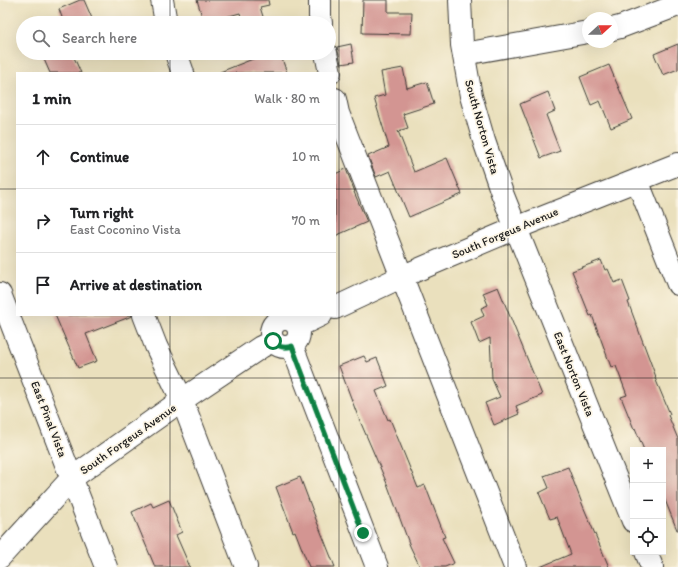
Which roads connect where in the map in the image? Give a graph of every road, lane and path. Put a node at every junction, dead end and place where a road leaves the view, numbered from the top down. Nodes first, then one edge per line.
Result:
1 (162, 0) edge
2 (320, 0) edge
3 (460, 0) edge
4 (678, 5) edge
5 (165, 16) edge
6 (320, 16) edge
7 (618, 27) edge
8 (582, 33) edge
9 (464, 54) junction
10 (179, 60) edge
11 (327, 60) edge
12 (184, 72) edge
13 (330, 72) edge
14 (336, 104) edge
15 (678, 164) edge
16 (637, 180) junction
17 (516, 228) junction
18 (401, 277) junction
19 (678, 284) edge
20 (0, 294) edge
21 (336, 308) edge
22 (144, 316) edge
23 (319, 316) edge
24 (285, 330) edge
25 (182, 400) junction
26 (72, 478) junction
27 (632, 519) edge
28 (647, 555) edge
29 (0, 558) edge
30 (106, 567) edge
31 (246, 567) edge
32 (377, 567) edge
33 (515, 567) edge
34 (652, 567) edge

1 - 5 street
2 - 6 street
3 - 9 street, South Norton Vista
4 - 7 street
8 - 9 street
9 - 17 street, South Norton Vista
10 - 12 street
11 - 13 street
14 - 18 street
15 - 16 street, South Forgeus Avenue
16 - 17 street, South Forgeus Avenue
16 - 19 street
17 - 18 street, South Forgeus Avenue
17 - 27 street, East Norton Vista
18 - 21 street, South Forgeus Avenue
18 - 33 street
20 - 26 street, East Pinal Vista
22 - 25 street
23 - 24 street, South Forgeus Avenue
24 - 25 street, South Forgeus Avenue
24 - 32 street
25 - 26 street, South Forgeus Avenue
25 - 31 street
26 - 29 street, South Forgeus Avenue
26 - 30 street, East Pinal Vista
28 - 34 street

